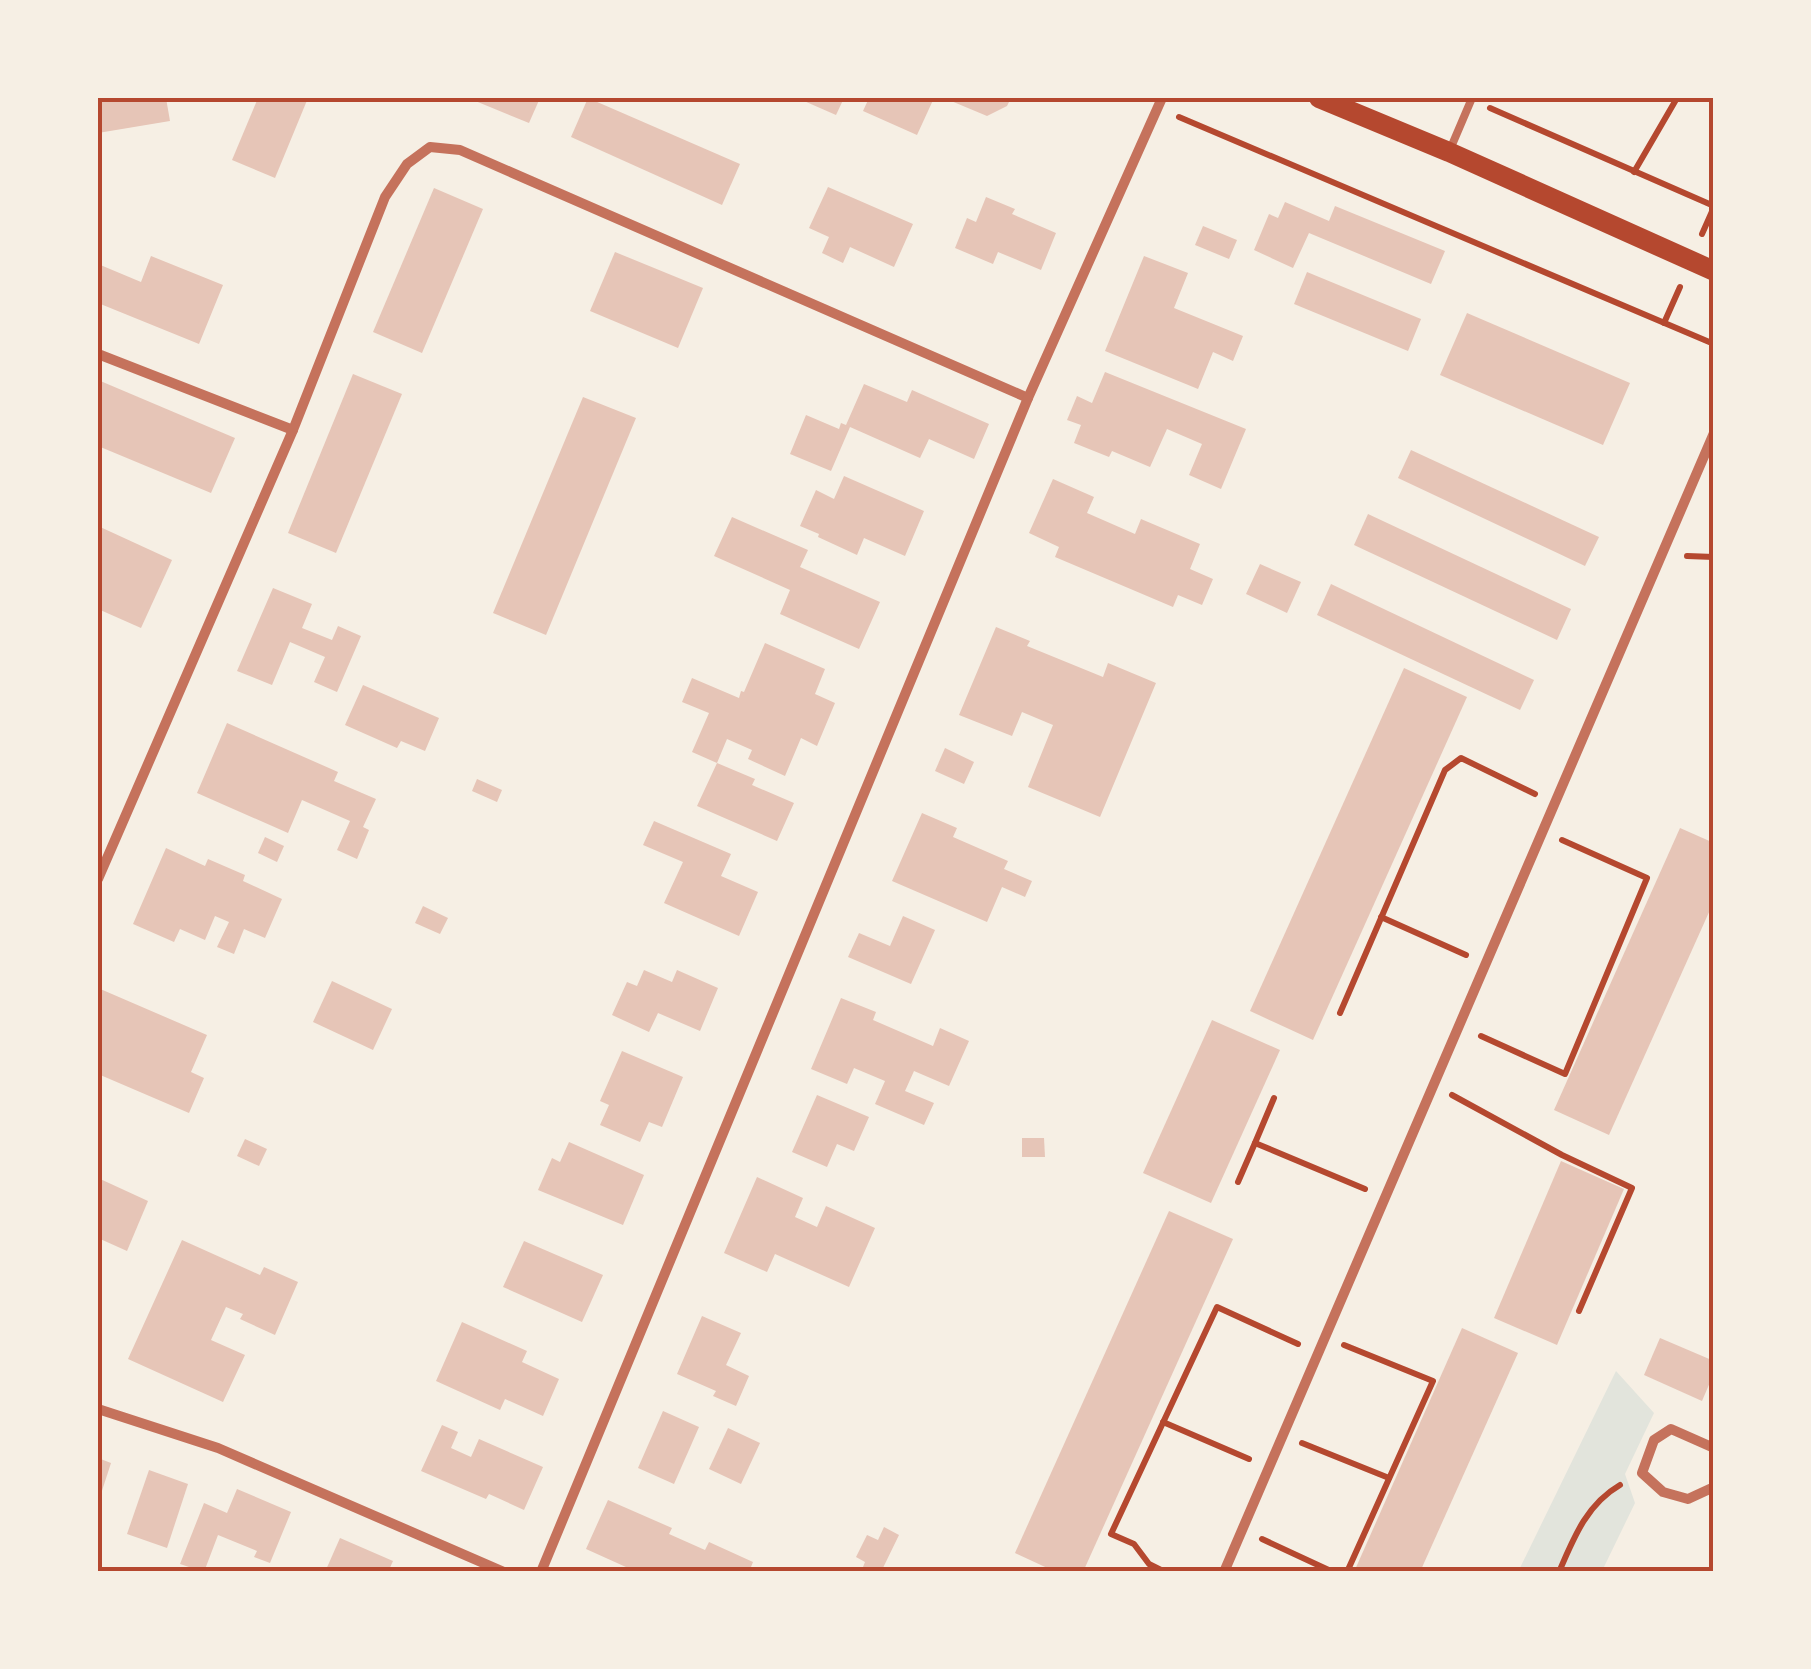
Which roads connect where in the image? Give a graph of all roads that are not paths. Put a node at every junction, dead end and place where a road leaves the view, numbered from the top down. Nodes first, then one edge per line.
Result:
1 (1319, 98) edge
2 (1472, 98) edge
3 (1159, 103) edge
4 (1450, 152) junction
5 (1714, 271) edge
6 (98, 354) edge
7 (1028, 398) junction
8 (292, 430) junction
9 (1714, 432) edge
10 (98, 880) edge
11 (98, 1410) edge
12 (1714, 1448) edge
13 (1714, 1487) edge
14 (504, 1572) edge
15 (541, 1572) edge
16 (1224, 1572) edge

1 - 4 main road
2 - 4 lane
3 - 7 street
4 - 5 main road
6 - 8 street
7 - 8 street
7 - 15 street
8 - 10 street
9 - 16 street
11 - 14 street
12 - 13 street

